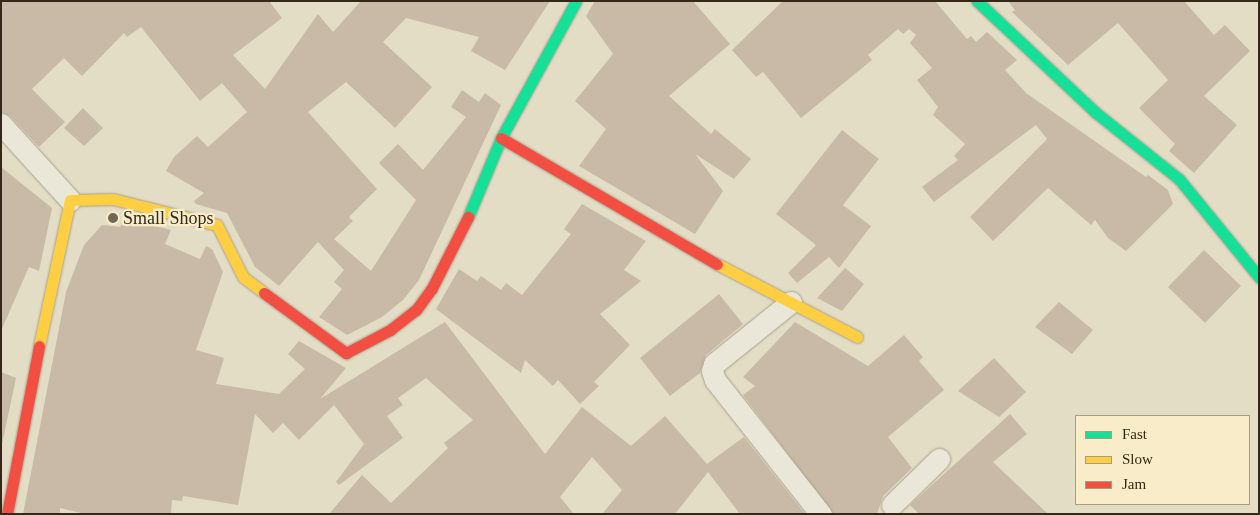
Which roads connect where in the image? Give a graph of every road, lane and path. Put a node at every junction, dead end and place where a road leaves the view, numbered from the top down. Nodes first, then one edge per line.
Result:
1 (576, 1) edge
2 (977, 1) edge
3 (1, 124) edge
4 (501, 138) junction
5 (70, 200) junction
6 (1259, 277) edge
7 (792, 302) junction
8 (857, 337) dead end
9 (939, 459) dead end
10 (892, 511) edge
11 (8, 514) edge
12 (820, 514) edge

1 - 4 street
2 - 6 street
3 - 5 street
4 - 5 street
4 - 7 street
5 - 11 street
7 - 8 street
7 - 12 street
9 - 10 street

